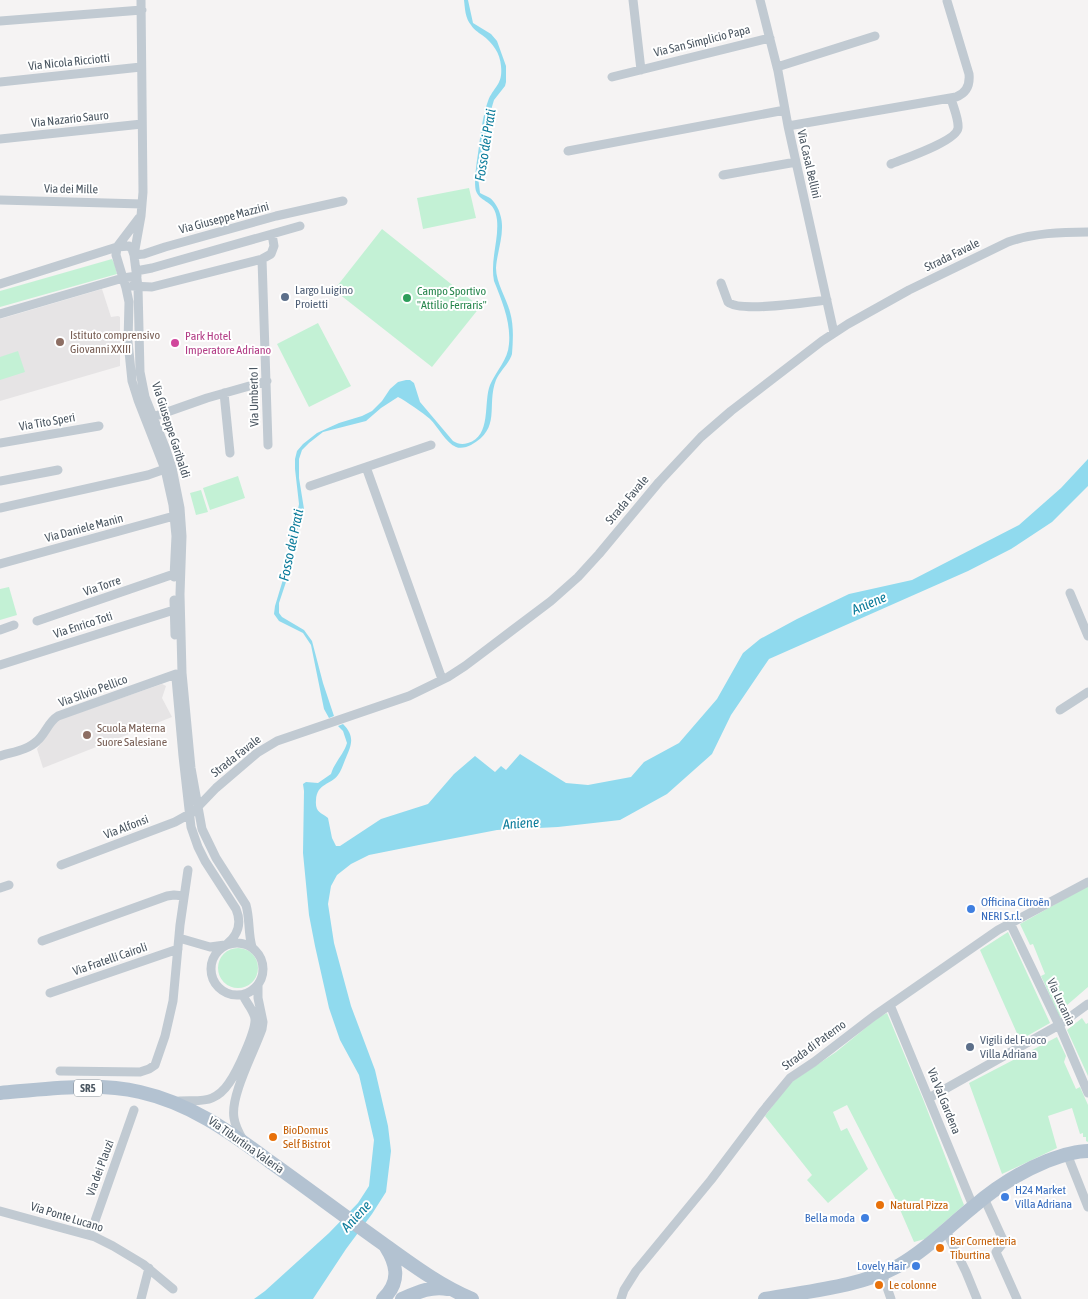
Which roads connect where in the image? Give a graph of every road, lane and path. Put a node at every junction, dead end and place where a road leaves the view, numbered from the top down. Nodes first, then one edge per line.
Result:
1 (141, 0) edge
2 (633, 0) edge
3 (760, 0) edge
4 (947, 1) dead end
5 (142, 10) junction
6 (0, 21) edge
7 (875, 36) dead end
8 (770, 38) junction
9 (777, 66) junction
10 (141, 67) junction
11 (641, 70) junction
12 (612, 77) dead end
13 (0, 82) edge
14 (951, 98) junction
15 (785, 110) junction
16 (142, 124) junction
17 (788, 126) junction
18 (0, 139) edge
19 (568, 151) dead end
20 (796, 162) junction
21 (891, 164) dead end
22 (723, 174) dead end
23 (0, 200) edge
24 (343, 201) dead end
25 (142, 204) junction
26 (141, 216) junction
27 (300, 226) dead end
28 (1088, 232) edge
29 (272, 234) junction
30 (116, 247) junction
31 (134, 255) junction
32 (262, 259) junction
33 (136, 273) junction
34 (124, 281) junction
35 (722, 283) dead end
36 (0, 284) edge
37 (138, 287) junction
38 (827, 300) junction
39 (0, 314) edge
40 (834, 333) junction
41 (267, 381) junction
42 (224, 392) junction
43 (153, 417) junction
44 (99, 426) dead end
45 (0, 443) edge
46 (268, 445) dead end
47 (431, 445) dead end
48 (230, 453) dead end
49 (366, 467) junction
50 (165, 469) junction
51 (58, 470) dead end
52 (0, 481) edge
53 (310, 486) dead end
54 (0, 508) edge
55 (174, 516) junction
56 (0, 564) edge
57 (174, 574) junction
58 (1070, 593) dead end
59 (174, 610) junction
60 (37, 621) dead end
61 (14, 625) dead end
62 (0, 630) edge
63 (1088, 636) edge
64 (0, 665) edge
65 (176, 674) junction
66 (442, 679) junction
67 (1088, 692) edge
68 (1060, 710) dead end
69 (0, 756) edge
70 (198, 808) junction
71 (189, 815) junction
72 (62, 866) dead end
73 (188, 870) dead end
74 (1088, 882) edge
75 (184, 896) junction
76 (1010, 923) junction
77 (179, 938) junction
78 (42, 941) dead end
79 (226, 945) junction
80 (206, 946) junction
81 (252, 946) junction
82 (178, 949) junction
83 (212, 960) junction
84 (258, 985) junction
85 (50, 993) dead end
86 (243, 994) junction
87 (1088, 1004) edge
88 (890, 1005) junction
89 (1058, 1025) junction
90 (60, 1071) dead end
91 (0, 1093) edge
92 (1088, 1093) edge
93 (930, 1098) junction
94 (173, 1102) junction
95 (134, 1110) dead end
96 (245, 1142) junction
97 (1088, 1151) edge
98 (1067, 1154) junction
99 (978, 1202) junction
100 (1088, 1207) edge
101 (0, 1211) edge
102 (946, 1231) junction
103 (90, 1235) junction
104 (384, 1245) junction
105 (411, 1264) junction
106 (149, 1268) junction
107 (882, 1273) junction
108 (396, 1275) junction
109 (173, 1288) dead end
110 (451, 1289) junction
111 (141, 1299) edge
112 (383, 1299) edge
113 (402, 1299) edge
114 (472, 1299) edge
115 (621, 1299) edge
116 (765, 1299) edge
117 (891, 1299) edge
118 (978, 1299) edge
119 (1016, 1299) edge

1 - 5 street, Via Giuseppe Garibaldi
2 - 11 street
3 - 8 street, Via Casal Bellini
4 - 14 street
5 - 6 street
5 - 10 street, Via Giuseppe Garibaldi
7 - 9 street
8 - 9 street, Via Casal Bellini
8 - 11 street, Via San Simplicio Papa
9 - 15 street, Via Casal Bellini
10 - 13 street, Via Nicola Ricciotti
10 - 16 street, Via Giuseppe Garibaldi
11 - 12 street, Via San Simplicio Papa
14 - 17 street
14 - 21 street
15 - 17 street, Via Casal Bellini
15 - 19 street
16 - 18 street, Via Nazario Sauro
16 - 25 street, Via Giuseppe Garibaldi
17 - 20 street, Via Casal Bellini
20 - 22 street
20 - 38 street, Via Casal Bellini
23 - 25 street, Via dei Mille
24 - 31 street, Via Giuseppe Mazzini
25 - 26 street, Via Giuseppe Garibaldi
26 - 30 street
26 - 31 street, Via Giuseppe Garibaldi
27 - 29 street
28 - 40 street, Strada Favale
29 - 32 street
29 - 33 street
30 - 31 street
30 - 34 street
30 - 36 street
31 - 33 street, Via Giuseppe Garibaldi
32 - 37 street
32 - 41 street, Via Umberto I
33 - 34 street
33 - 37 street, Via Giuseppe Garibaldi
34 - 37 street
34 - 39 street
34 - 50 street, Via Giuseppe Garibaldi
35 - 38 street
37 - 43 street, Via Giuseppe Garibaldi
38 - 40 street, Via Casal Bellini
40 - 66 street, Strada Favale
41 - 42 street
41 - 46 street, Via Umberto I
42 - 43 street
42 - 48 street
43 - 70 street, Via Giuseppe Garibaldi
44 - 45 street, Via Tito Speri
47 - 49 street
49 - 53 street
49 - 66 street
50 - 54 street
50 - 55 street, Via Giuseppe Garibaldi
51 - 52 street
55 - 56 street, Via Daniele Manin
55 - 57 street, Via Giuseppe Garibaldi
57 - 59 street, Via Giuseppe Garibaldi
57 - 60 street, Via Torre
58 - 63 street
59 - 64 street, Via Enrico Toti
59 - 65 street, Via Giuseppe Garibaldi
61 - 62 street
65 - 69 street, Via Silvio Pellico
65 - 71 street, Via Giuseppe Garibaldi
66 - 70 street, Strada Favale
67 - 68 street
70 - 71 street, Via Alfonsi
70 - 81 street, Via Giuseppe Garibaldi
71 - 72 street, Via Alfonsi
71 - 79 street, Via Giuseppe Garibaldi
73 - 75 street
74 - 76 street, Strada di Paterno
75 - 77 street
75 - 78 street
76 - 88 street, Strada di Paterno
76 - 89 street, Via Lucania
77 - 80 street
77 - 82 street
79 - 80 street
79 - 81 street
79 - 83 street
80 - 83 street
81 - 84 street
82 - 85 street, Via Fratelli Cairoli
82 - 90 street
83 - 86 street
84 - 86 street
84 - 96 street
86 - 94 street
87 - 89 street
88 - 93 street, Via Val Gardena
88 - 115 street, Strada di Paterno
89 - 92 street, Via Lucania
89 - 93 street
91 - 94 main road, Via Tiburtina Valeria / SR5
93 - 99 street, Via Val Gardena
94 - 96 main road, Via Tiburtina Valeria / SR5
95 - 103 street, Via dei Plauzi
96 - 104 main road, Via Tiburtina Valeria / SR5
97 - 98 main road
98 - 99 main road
98 - 100 street
99 - 102 main road
99 - 119 street, Via Val Gardena
101 - 103 street, Via Ponte Lucano
102 - 107 main road
102 - 118 street
103 - 106 street, Via Ponte Lucano
104 - 105 main road, Via Tiburtina Valeria / SR5
104 - 108 main road, Via Tiburtina Valeria / SR5
105 - 108 street
105 - 110 main road, Via Tiburtina Valeria / SR5
106 - 109 street, Via Ponte Lucano
106 - 111 street
107 - 116 main road
107 - 117 street
108 - 112 main road
110 - 113 main road
110 - 114 main road, Via Tiburtina Valeria / SR5

